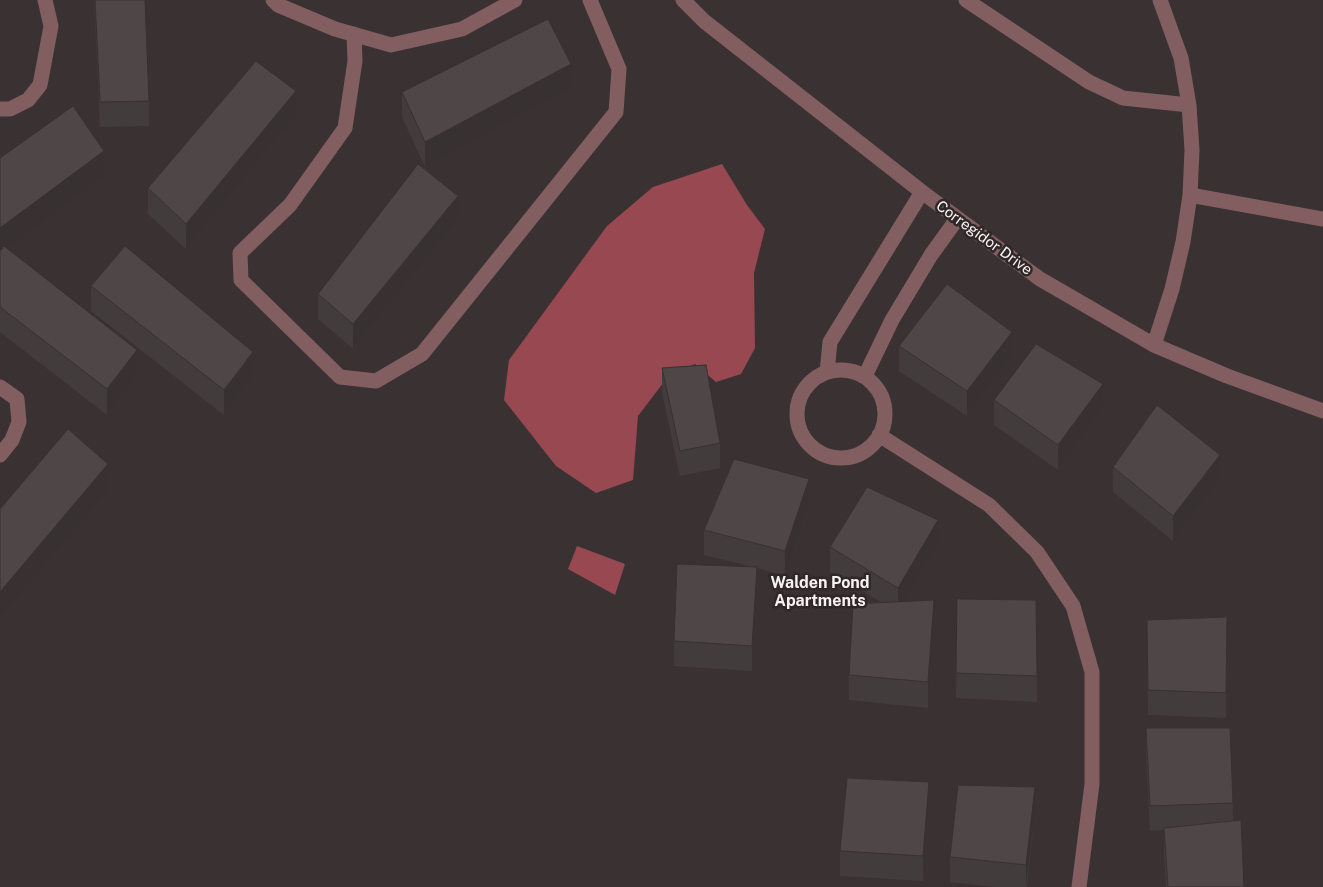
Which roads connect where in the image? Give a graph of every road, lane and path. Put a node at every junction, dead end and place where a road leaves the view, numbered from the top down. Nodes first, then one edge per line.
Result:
1 (44, 0) edge
2 (272, 0) edge
3 (515, 0) edge
4 (590, 0) edge
5 (683, 0) edge
6 (966, 0) edge
7 (1160, 0) edge
8 (354, 34) junction
9 (1189, 106) junction
10 (0, 109) edge
11 (922, 192) junction
12 (1190, 195) junction
13 (957, 219) junction
14 (1323, 219) edge
15 (1154, 345) junction
16 (827, 372) junction
17 (865, 376) junction
18 (0, 387) edge
19 (1323, 411) edge
20 (879, 435) junction
21 (0, 455) edge
22 (1079, 887) edge

1 - 10 street
2 - 8 street
3 - 8 street
4 - 8 street
5 - 11 street, Corregidor Drive
6 - 9 street
7 - 9 street
9 - 12 street
11 - 13 street, Corregidor Drive
11 - 16 street
12 - 14 street
12 - 15 street
13 - 15 street, Corregidor Drive
13 - 17 street
15 - 19 street, Corregidor Drive
16 - 17 street
16 - 20 street
17 - 20 street
18 - 21 street
20 - 22 street

